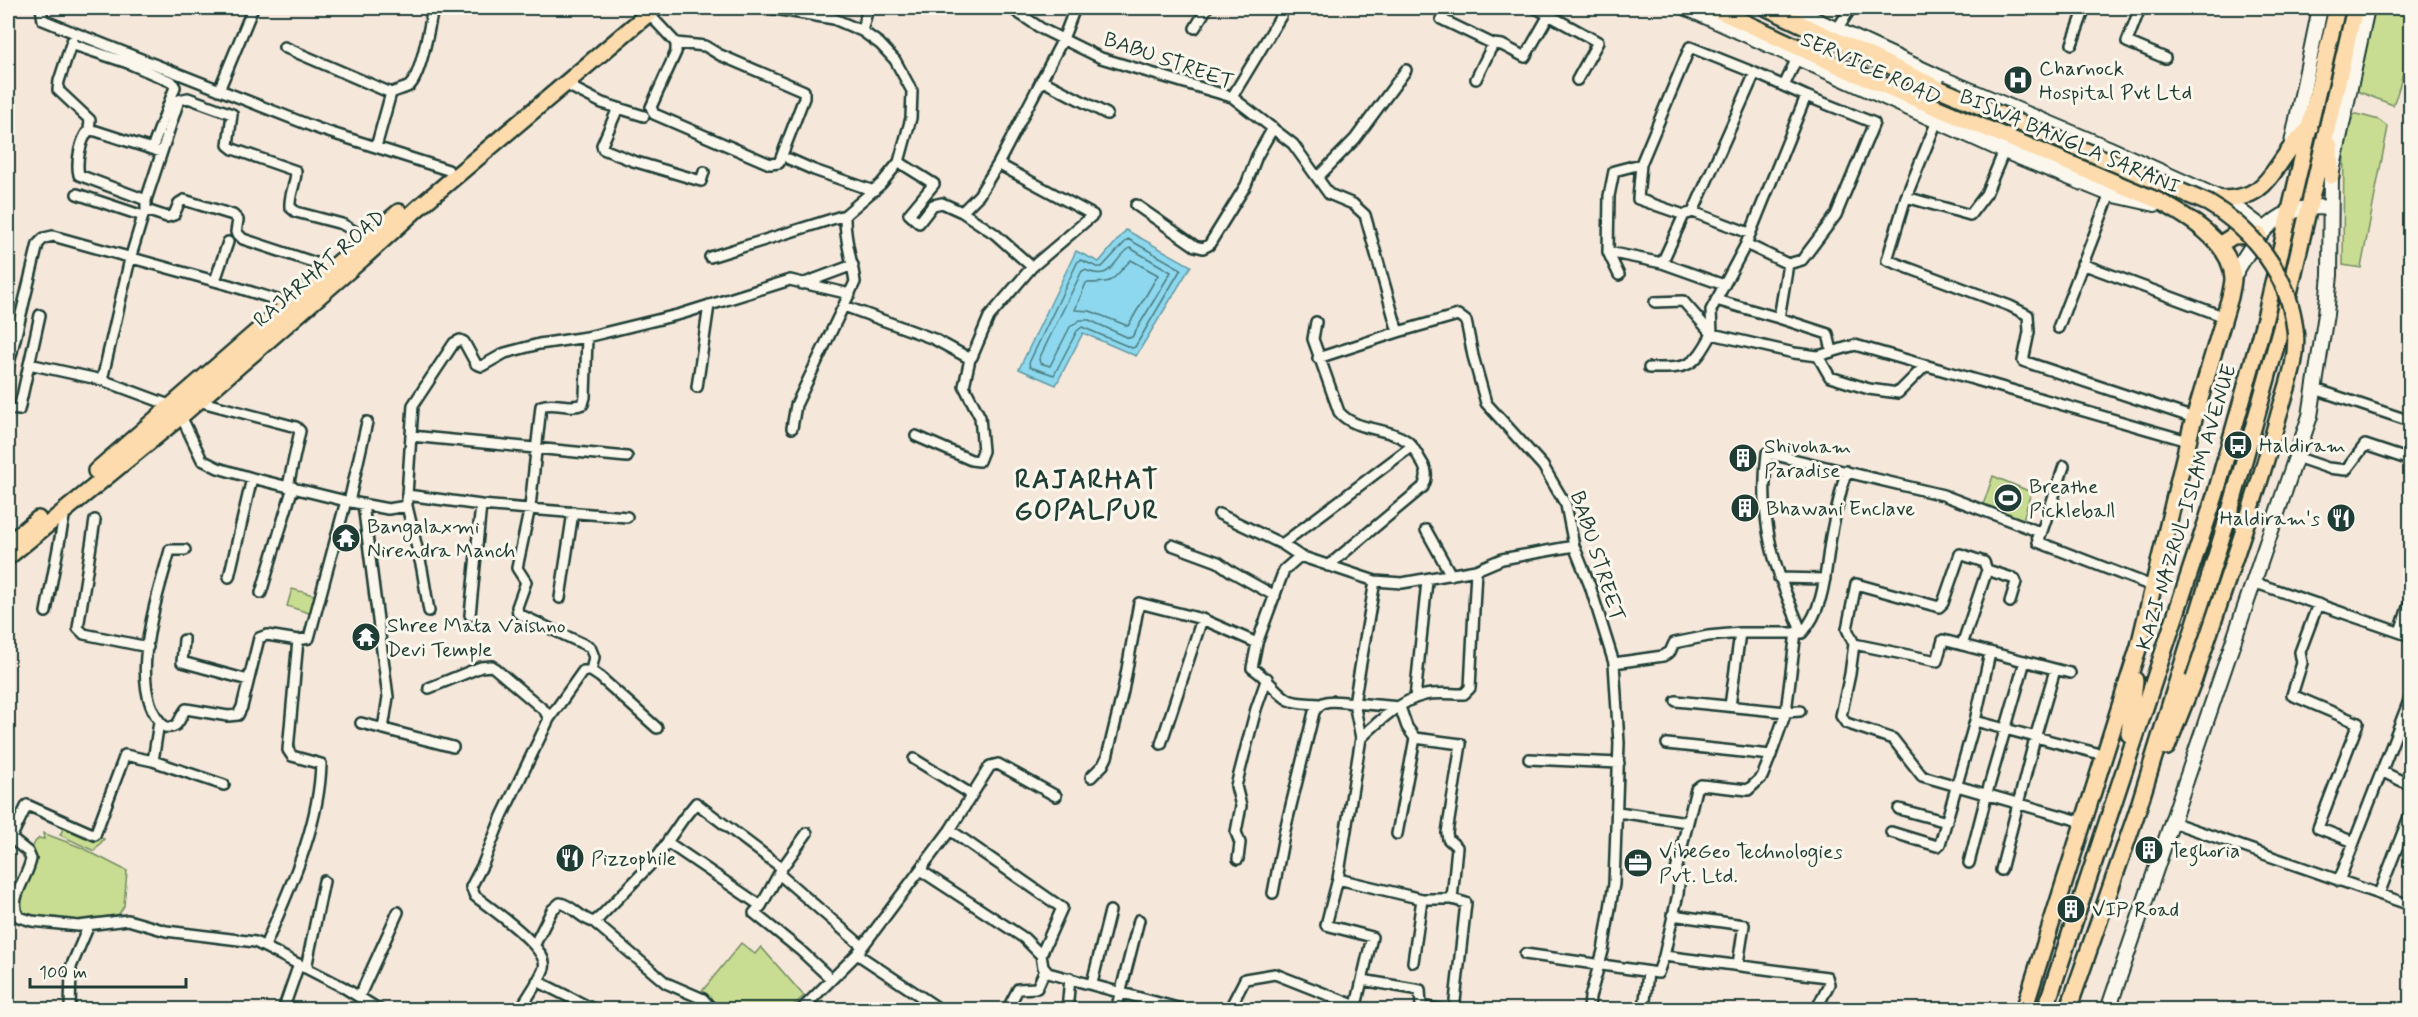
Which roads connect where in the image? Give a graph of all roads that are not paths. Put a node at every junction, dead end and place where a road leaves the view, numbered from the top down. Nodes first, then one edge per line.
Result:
1 (41, 8) edge
2 (253, 8) edge
3 (434, 8) edge
4 (769, 8) edge
5 (868, 8) edge
6 (1011, 8) edge
7 (1075, 8) edge
8 (1207, 8) edge
9 (1447, 8) edge
10 (1536, 8) edge
11 (1687, 8) edge
12 (1713, 8) edge
13 (1767, 8) edge
14 (1790, 8) edge
15 (1851, 8) edge
16 (2085, 8) edge
17 (2140, 8) edge
18 (2320, 8) edge
19 (2337, 8) edge
20 (2355, 8) edge
21 (2367, 8) edge
22 (648, 9) edge
23 (1550, 15) junction
24 (1281, 16) dead end
25 (1195, 28) dead end
26 (1837, 29) junction
27 (862, 31) junction
28 (75, 33) junction
29 (1063, 39) junction
30 (676, 43) junction
31 (71, 44) junction
32 (1493, 44) junction
33 (2072, 44) dead end
34 (284, 47) dead end
35 (1797, 58) junction
36 (2165, 58) dead end
37 (1901, 65) junction
38 (1406, 70) dead end
39 (1755, 73) junction
40 (1041, 80) junction
41 (1476, 80) dead end
42 (1577, 81) dead end
43 (565, 84) junction
44 (1784, 86) junction
45 (219, 90) junction
46 (391, 93) junction
47 (1806, 96) junction
48 (1232, 97) junction
49 (618, 108) junction
50 (1107, 114) dead end
51 (644, 116) dead end
52 (1937, 121) junction
53 (2329, 125) junction
54 (1273, 128) junction
55 (2310, 128) junction
56 (88, 130) junction
57 (376, 147) junction
58 (2291, 148) junction
59 (156, 151) junction
60 (2004, 151) junction
61 (789, 159) dead end
62 (899, 162) junction
63 (998, 164) junction
64 (1641, 164) junction
65 (448, 170) junction
66 (704, 172) dead end
67 (2331, 176) junction
68 (1318, 177) junction
69 (874, 191) junction
70 (77, 194) dead end
71 (2110, 194) junction
72 (1906, 197) junction
73 (2221, 199) junction
74 (146, 200) junction
75 (1136, 205) dead end
76 (2311, 206) junction
77 (2330, 208) junction
78 (2175, 209) junction
79 (962, 212) junction
80 (2290, 212) junction
81 (1688, 213) junction
82 (845, 215) junction
83 (2261, 232) junction
84 (1749, 233) junction
85 (368, 238) junction
86 (228, 242) dead end
87 (1746, 244) junction
88 (2218, 245) junction
89 (1608, 252) junction
90 (710, 257) dead end
91 (130, 259) junction
92 (1662, 263) junction
93 (1788, 264) junction
94 (2082, 264) junction
95 (853, 266) junction
96 (1032, 267) junction
97 (334, 269) junction
98 (1619, 275) dead end
99 (2233, 277) junction
100 (215, 281) junction
101 (802, 284) junction
102 (1724, 285) junction
103 (850, 294) junction
104 (1716, 300) junction
105 (1655, 302) dead end
106 (290, 304) junction
107 (709, 305) junction
108 (844, 306) junction
109 (40, 315) dead end
110 (2225, 317) junction
111 (1779, 318) junction
112 (1316, 322) dead end
113 (2058, 327) dead end
114 (1398, 332) junction
115 (1712, 334) junction
116 (587, 337) junction
117 (1832, 351) junction
118 (1818, 356) junction
119 (1318, 358) junction
120 (970, 359) junction
121 (29, 364) junction
122 (1926, 365) junction
123 (8, 368) edge
124 (1649, 368) dead end
125 (102, 380) junction
126 (697, 387) dead end
127 (2315, 389) junction
128 (198, 401) junction
129 (8, 408) edge
130 (176, 411) junction
131 (2194, 418) junction
132 (2410, 421) edge
133 (366, 422) dead end
134 (792, 428) dead end
135 (411, 436) junction
136 (916, 436) dead end
137 (2188, 441) junction
138 (1412, 446) junction
139 (537, 447) junction
140 (627, 457) dead end
141 (2296, 457) junction
142 (2410, 460) edge
143 (2064, 466) dead end
144 (1846, 471) junction
145 (252, 478) junction
146 (290, 486) junction
147 (407, 495) junction
148 (347, 501) junction
149 (363, 504) junction
150 (481, 505) junction
151 (407, 506) junction
152 (530, 507) junction
153 (66, 509) junction
154 (573, 512) junction
155 (1219, 514) dead end
156 (627, 517) dead end
157 (95, 520) dead end
158 (1426, 530) dead end
159 (2038, 542) junction
160 (8, 544) edge
161 (1282, 544) junction
162 (1172, 545) dead end
163 (1575, 546) junction
164 (185, 550) dead end
165 (1300, 556) junction
166 (8, 557) edge
167 (1328, 566) junction
168 (1476, 570) junction
169 (1987, 570) junction
170 (1451, 575) junction
171 (229, 577) dead end
172 (1779, 578) junction
173 (1825, 579) junction
174 (1427, 580) junction
175 (1375, 581) junction
176 (2253, 582) junction
177 (2152, 586) junction
178 (261, 593) dead end
179 (1275, 596) junction
180 (560, 598) dead end
181 (2410, 600) edge
182 (2010, 602) dead end
183 (2318, 604) junction
184 (429, 611) dead end
185 (45, 612) dead end
186 (470, 615) dead end
187 (1202, 619) junction
188 (2400, 632) junction
189 (1740, 633) junction
190 (1799, 633) junction
191 (2410, 636) edge
192 (184, 640) dead end
193 (298, 640) junction
194 (1257, 643) junction
195 (1854, 644) junction
196 (1962, 645) junction
197 (2139, 646) junction
198 (148, 647) junction
199 (1990, 653) junction
200 (2025, 661) junction
201 (1614, 663) junction
202 (2055, 670) junction
203 (591, 671) junction
204 (2070, 674) dead end
205 (1267, 678) junction
206 (248, 680) junction
207 (429, 688) dead end
208 (1415, 698) junction
209 (2410, 698) edge
210 (1676, 701) dead end
211 (1354, 703) junction
212 (1318, 704) junction
213 (1730, 706) junction
214 (1400, 707) junction
215 (1800, 711) dead end
216 (1786, 712) junction
217 (549, 719) junction
218 (1975, 721) junction
219 (159, 722) junction
220 (361, 723) dead end
221 (657, 728) dead end
222 (2006, 728) junction
223 (383, 729) junction
224 (1361, 738) junction
225 (1414, 738) junction
226 (2035, 738) junction
227 (1161, 744) dead end
228 (1667, 744) dead end
229 (453, 747) dead end
230 (1771, 755) junction
231 (2104, 755) junction
232 (914, 759) dead end
233 (1529, 759) dead end
234 (153, 761) junction
235 (1619, 763) junction
236 (2126, 764) junction
237 (2383, 772) junction
238 (1091, 777) dead end
239 (224, 785) dead end
240 (2410, 785) edge
241 (1957, 786) junction
242 (1986, 793) junction
243 (971, 794) junction
244 (1056, 796) dead end
245 (2018, 804) junction
246 (1899, 809) dead end
247 (1618, 812) junction
248 (2137, 812) junction
249 (2410, 814) edge
250 (1687, 822) junction
251 (1947, 822) junction
252 (2083, 822) junction
253 (2172, 822) junction
254 (950, 830) junction
255 (1891, 832) dead end
256 (807, 833) dead end
257 (1397, 834) dead end
258 (9, 837) edge
259 (667, 842) junction
260 (2354, 842) junction
261 (1238, 859) dead end
262 (1969, 863) dead end
263 (920, 870) junction
264 (2001, 870) dead end
265 (781, 871) junction
266 (1338, 879) junction
267 (324, 881) dead end
268 (2339, 881) junction
269 (1273, 893) dead end
270 (2379, 894) junction
271 (1422, 898) junction
272 (1452, 899) junction
273 (2410, 905) edge
274 (761, 906) junction
275 (1110, 911) dead end
276 (398, 912) dead end
277 (1672, 915) junction
278 (8, 918) edge
279 (1139, 920) dead end
280 (32, 921) junction
281 (594, 922) junction
282 (89, 925) junction
283 (535, 944) junction
284 (265, 946) junction
285 (859, 950) junction
286 (1525, 954) dead end
287 (1041, 955) junction
288 (1664, 956) junction
289 (1413, 962) dead end
290 (1598, 963) junction
291 (1738, 964) junction
292 (303, 966) junction
293 (1045, 970) junction
294 (1648, 972) junction
295 (1070, 978) junction
296 (831, 979) junction
297 (1362, 980) junction
298 (537, 981) junction
299 (1092, 983) junction
300 (1119, 991) junction
301 (359, 997) junction
302 (70, 1010) edge
303 (283, 1010) edge
304 (380, 1010) edge
305 (479, 1010) edge
306 (487, 1010) edge
307 (520, 1010) edge
308 (595, 1010) edge
309 (713, 1010) edge
310 (801, 1010) edge
311 (941, 1010) edge
312 (1007, 1010) edge
313 (1067, 1010) edge
314 (1116, 1010) edge
315 (1185, 1010) edge
316 (1229, 1010) edge
317 (1444, 1010) edge
318 (1454, 1010) edge
319 (1588, 1010) edge
320 (1644, 1010) edge
321 (1816, 1010) edge
322 (2024, 1010) edge
323 (2045, 1010) edge
324 (2067, 1010) edge
325 (2108, 1010) edge

1 - 28 street
2 - 45 street
3 - 46 street
4 - 27 street
5 - 27 street
6 - 29 street, BABU STREET
7 - 29 street
8 - 25 street
9 - 32 street
10 - 23 street
11 - 35 street, SERVICE ROAD
12 - 78 main road, BISWA BANGLA SARANI
13 - 37 main road
14 - 26 street, SERVICE ROAD
15 - 26 street
16 - 33 street
17 - 36 street
18 - 58 street
19 - 55 main road, KAZI NAZRUL ISLAM AVENUE
20 - 53 main road, KAZI NAZRUL ISLAM AVENUE
21 - 67 street
22 - 30 street
22 - 43 main road, RAJARHAT ROAD
22 - 65 main road, RAJARHAT ROAD
23 - 32 street
23 - 42 street
24 - 48 street
26 - 37 street, SERVICE ROAD
27 - 62 street
28 - 31 street
28 - 45 street
29 - 40 street
29 - 48 street, BABU STREET
30 - 30 street
31 - 56 street
31 - 59 street
32 - 41 street
34 - 46 street
35 - 44 street
35 - 52 street, SERVICE ROAD
37 - 73 street, SERVICE ROAD
37 - 248 main road, bridge
38 - 68 street
39 - 44 street
39 - 64 street
39 - 81 street
40 - 50 street
40 - 63 street
43 - 49 street
43 - 128 main road, RAJARHAT ROAD
44 - 47 street
45 - 57 street
46 - 57 street
47 - 84 street
47 - 93 street
48 - 54 street, BABU STREET
49 - 51 street
49 - 66 street
52 - 60 street, SERVICE ROAD
52 - 72 street
53 - 67 main road
53 - 76 main road, KAZI NAZRUL ISLAM AVENUE
54 - 68 street, BABU STREET
54 - 75 street
55 - 58 main road
55 - 80 main road, KAZI NAZRUL ISLAM AVENUE
56 - 59 street
56 - 74 street
57 - 65 street
58 - 73 main road
59 - 74 street
59 - 85 street
60 - 71 street, SERVICE ROAD
60 - 72 street
61 - 69 street
62 - 69 street
62 - 79 street
63 - 79 street
63 - 96 street
64 - 81 street
64 - 89 street
65 - 85 main road, RAJARHAT ROAD
67 - 77 street
68 - 114 street, BABU STREET
69 - 82 street
70 - 91 street
71 - 78 street, SERVICE ROAD
71 - 94 street
72 - 131 street
73 - 83 street, SERVICE ROAD
74 - 97 street
76 - 77 street
76 - 80 street
76 - 248 main road, KAZI NAZRUL ISLAM AVENUE
77 - 127 street
78 - 88 main road, BISWA BANGLA SARANI
79 - 96 street
80 - 83 street
80 - 236 main road, KAZI NAZRUL ISLAM AVENUE
81 - 84 street
81 - 92 street
82 - 90 street
82 - 95 street
83 - 88 main road
83 - 99 street
84 - 87 street
85 - 97 main road, RAJARHAT ROAD
86 - 100 street
87 - 93 street
87 - 102 street
88 - 99 main road, BISWA BANGLA SARANI
89 - 92 street
89 - 98 street
91 - 100 street
91 - 123 street
91 - 125 street
92 - 102 street
93 - 111 street
94 - 110 street
94 - 113 street
95 - 101 street
95 - 103 street
96 - 120 street
97 - 106 main road, RAJARHAT ROAD
99 - 110 main road
100 - 106 street
101 - 103 street
101 - 107 street
102 - 104 street
103 - 108 street
104 - 111 street
104 - 115 street
105 - 115 street
106 - 130 main road, RAJARHAT ROAD
107 - 116 street
107 - 126 street
108 - 120 street
108 - 134 street
109 - 121 street
110 - 131 main road
111 - 117 street
112 - 119 street
114 - 119 street
114 - 163 street, BABU STREET
115 - 118 street
115 - 124 street
116 - 135 street
116 - 139 street
117 - 118 street
117 - 122 street
118 - 122 street
119 - 138 street
120 - 136 street
121 - 125 street
121 - 129 street
122 - 137 street
125 - 130 street
127 - 132 street
127 - 141 street
128 - 130 main road, RAJARHAT ROAD
128 - 146 street
130 - 145 street
130 - 153 main road, RAJARHAT ROAD
130 - 160 main road, RAJARHAT ROAD
131 - 137 main road
133 - 148 street
135 - 139 street
135 - 147 street
137 - 177 main road
138 - 161 street
138 - 167 street
139 - 140 street
139 - 152 street
141 - 142 street
141 - 176 street
143 - 159 street
144 - 159 street
144 - 172 street
144 - 173 street
145 - 146 street
145 - 171 street
146 - 148 street
146 - 178 street
147 - 150 street
147 - 151 street
148 - 149 street
148 - 193 street
149 - 151 street
149 - 223 street
150 - 152 street
150 - 186 street
151 - 184 street
152 - 154 street
152 - 203 street
153 - 166 main road, RAJARHAT ROAD
153 - 185 street
154 - 156 street
154 - 180 street
155 - 161 street
157 - 198 street
158 - 170 street
159 - 177 street
161 - 165 street
162 - 179 street
163 - 168 street
163 - 201 street, BABU STREET
164 - 198 street
165 - 167 street
165 - 179 street
167 - 175 street
168 - 170 street
168 - 208 street
169 - 182 street
169 - 195 street
169 - 196 street
170 - 174 street
172 - 173 street
172 - 190 street
173 - 190 street
174 - 175 street
174 - 208 street
175 - 211 street
176 - 183 street
176 - 253 street
177 - 197 main road
179 - 194 street
181 - 188 street
183 - 188 street
183 - 260 street
187 - 194 street
187 - 227 street
187 - 238 street
188 - 191 street
189 - 190 street
189 - 201 street
189 - 213 street
190 - 216 street
192 - 206 street
193 - 206 street
193 - 284 street
194 - 205 street
195 - 196 street
195 - 241 street
196 - 199 street
197 - 231 main road
197 - 236 main road
198 - 219 street
199 - 200 street
199 - 218 street
200 - 202 street
200 - 222 street
201 - 235 street, BABU STREET
202 - 204 street
202 - 226 street
203 - 217 street
203 - 221 street
205 - 212 street
205 - 261 street
206 - 219 street
207 - 217 street
208 - 214 street
209 - 237 street
210 - 213 street
211 - 212 street
211 - 214 street
211 - 224 street
212 - 269 street
213 - 216 street
214 - 224 street
214 - 225 street
215 - 216 street
216 - 230 street
217 - 283 street
218 - 222 street
218 - 241 street
219 - 234 street
220 - 223 street
222 - 226 street
222 - 242 street
223 - 229 street
224 - 266 street
225 - 257 street
225 - 272 street
226 - 231 street
226 - 245 street
228 - 230 street
230 - 250 street
231 - 252 main road
232 - 243 street
233 - 235 street
234 - 239 street
234 - 258 street
235 - 247 street, BABU STREET
236 - 323 main road, KAZI NAZRUL ISLAM AVENUE
237 - 240 street
237 - 260 street
241 - 242 street
241 - 251 street
242 - 245 street
242 - 262 street
243 - 244 street
243 - 254 street
245 - 252 street
245 - 264 street
246 - 251 street
247 - 250 street
247 - 290 street, BABU STREET
248 - 324 main road
249 - 270 street
250 - 277 street
251 - 255 street
252 - 322 main road
253 - 268 street
253 - 325 street
254 - 263 street
254 - 287 street
256 - 265 street
258 - 280 street
259 - 265 street
259 - 274 street
259 - 281 street
260 - 268 street
263 - 285 street
263 - 287 street
265 - 274 street
265 - 285 street
266 - 271 street
266 - 297 street
267 - 292 street
268 - 270 street
270 - 273 street
271 - 272 street
271 - 289 street
272 - 318 street
274 - 296 street
275 - 299 street
276 - 301 street
277 - 288 street
277 - 291 street
278 - 280 street
279 - 300 street
280 - 282 street
281 - 283 street
281 - 309 street
282 - 284 street
282 - 302 street
283 - 298 street
284 - 292 street
285 - 296 street
285 - 311 street
286 - 290 street
287 - 293 street
288 - 291 street
288 - 294 street
290 - 294 street
290 - 319 street, BABU STREET
291 - 321 street
292 - 301 street
292 - 303 street
293 - 295 street
293 - 312 street
294 - 320 street
295 - 299 street
295 - 313 street
296 - 310 street
297 - 316 street
297 - 317 street
298 - 307 street
298 - 308 street
299 - 300 street
300 - 314 street
300 - 315 street
301 - 304 street
305 - 306 street

